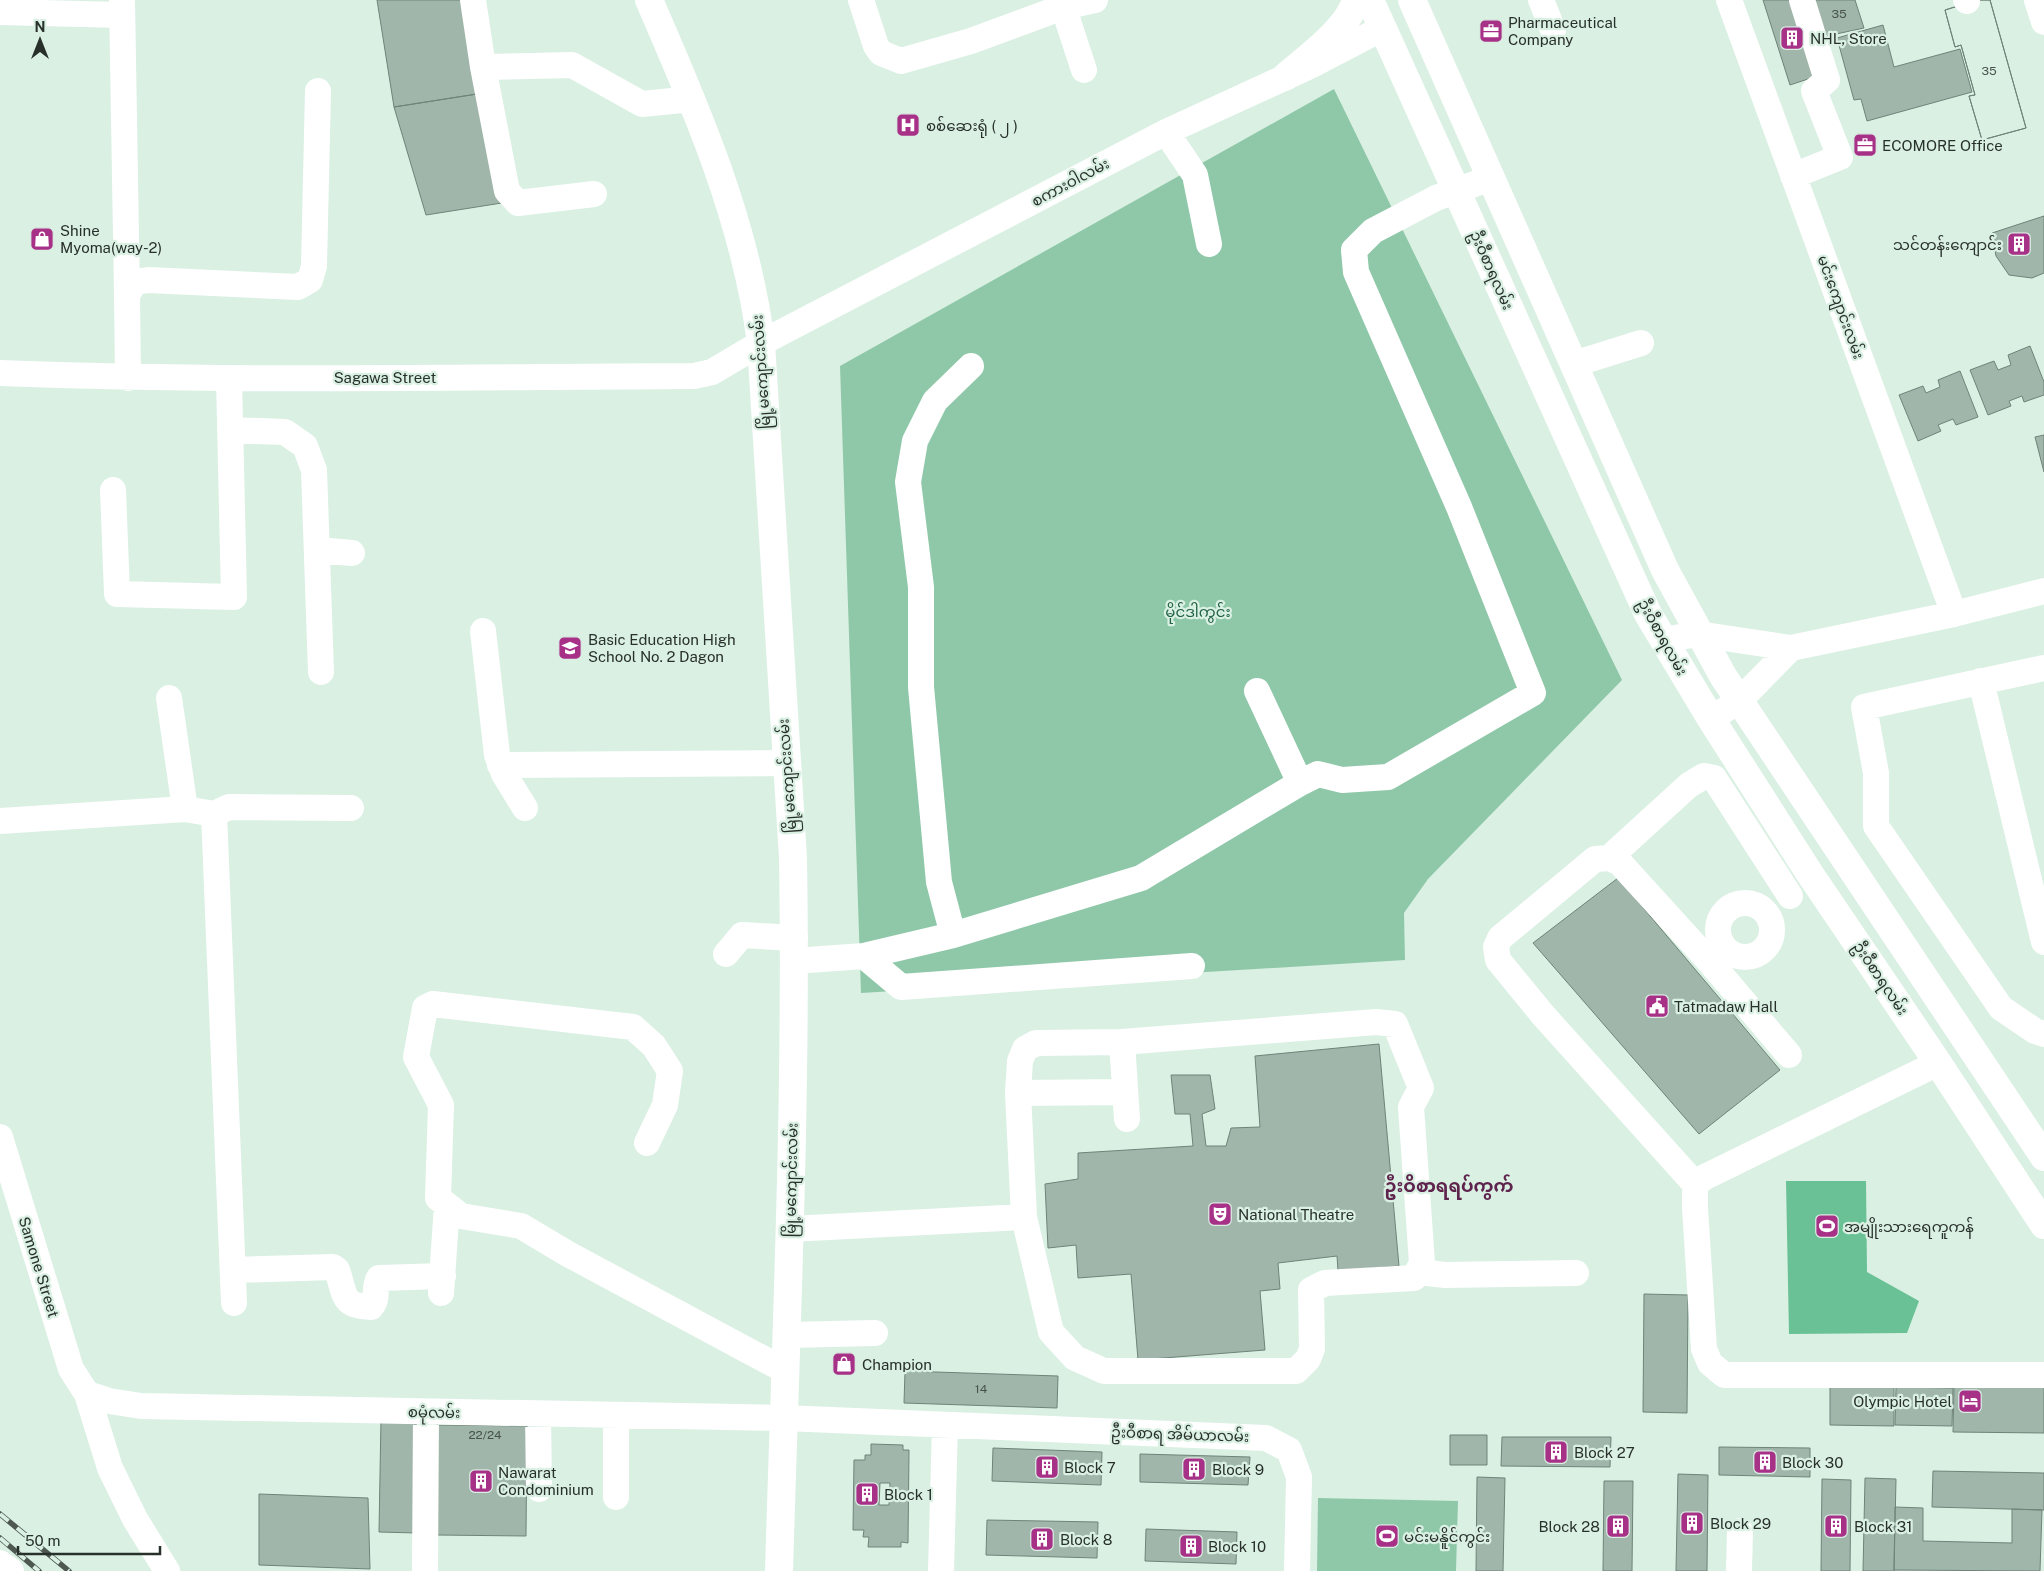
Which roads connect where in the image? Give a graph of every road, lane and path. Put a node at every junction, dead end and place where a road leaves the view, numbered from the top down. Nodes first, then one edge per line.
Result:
1 (473, 0) edge
2 (649, 0) edge
3 (861, 0) edge
4 (1095, 0) edge
5 (1356, 0) edge
6 (1370, 0) edge
7 (1541, 0) edge
8 (1728, 0) edge
9 (1802, 0) edge
10 (2037, 0) edge
11 (1417, 1) edge
12 (1062, 4) edge
13 (122, 8) edge
14 (0, 12) edge
15 (2044, 22) edge
16 (1382, 28) junction
17 (1553, 30) dead end
18 (483, 67) junction
19 (1084, 70) dead end
20 (1285, 77) junction
21 (318, 91) dead end
22 (692, 99) junction
23 (1166, 132) junction
24 (1793, 176) junction
25 (1491, 178) junction
26 (1455, 190) junction
27 (594, 194) dead end
28 (1208, 244) dead end
29 (127, 295) junction
30 (761, 342) junction
31 (1641, 343) dead end
32 (1574, 364) junction
33 (971, 366) dead end
34 (0, 373) edge
35 (128, 378) junction
36 (229, 378) junction
37 (1542, 379) junction
38 (230, 430) junction
39 (113, 490) dead end
40 (1640, 515) junction
41 (1610, 530) junction
42 (316, 550) junction
43 (352, 552) dead end
44 (2044, 591) edge
45 (1954, 614) junction
46 (483, 631) dead end
47 (1698, 634) junction
48 (1663, 640) junction
49 (1791, 648) junction
50 (2044, 668) edge
51 (320, 672) dead end
52 (1981, 682) junction
53 (1257, 691) dead end
54 (169, 698) dead end
55 (1740, 700) junction
56 (1710, 719) junction
57 (786, 763) junction
58 (500, 765) junction
59 (1300, 783) junction
60 (351, 808) dead end
61 (526, 808) dead end
62 (185, 809) junction
63 (214, 814) junction
64 (0, 821) edge
65 (1609, 858) junction
66 (1850, 869) junction
67 (1820, 887) junction
68 (1790, 896) junction
69 (1766, 912) junction
70 (953, 935) junction
71 (2044, 942) edge
72 (794, 950) junction
73 (726, 954) dead end
74 (1717, 955) junction
75 (864, 956) junction
76 (1192, 966) dead end
77 (2044, 1034) edge
78 (1122, 1042) junction
79 (1789, 1055) dead end
80 (1976, 1055) junction
81 (1941, 1068) junction
82 (1125, 1092) junction
83 (1018, 1093) junction
84 (1126, 1119) dead end
85 (0, 1137) edge
86 (647, 1143) dead end
87 (2044, 1157) edge
88 (1695, 1184) junction
89 (448, 1205) junction
90 (10, 1211) edge
91 (1024, 1217) junction
92 (2044, 1226) edge
93 (790, 1229) junction
94 (233, 1270) junction
95 (1419, 1272) junction
96 (1576, 1273) dead end
97 (234, 1303) dead end
98 (875, 1333) dead end
99 (788, 1335) junction
100 (786, 1371) junction
101 (2044, 1375) edge
102 (87, 1394) junction
103 (426, 1412) junction
104 (538, 1414) junction
105 (616, 1415) junction
106 (784, 1418) junction
107 (945, 1426) junction
108 (538, 1489) dead end
109 (616, 1497) dead end
110 (1740, 1531) dead end
111 (0, 1563) edge
112 (11, 1571) edge
113 (167, 1571) edge
114 (425, 1571) edge
115 (779, 1571) edge
116 (941, 1571) edge
117 (1297, 1571) edge
118 (1740, 1571) edge

1 - 18 street
2 - 22 main road, မြို့မကျောင်းလမ်း
3 - 12 street
4 - 12 street
5 - 20 main road
6 - 16 main road, ဦးဝီစာရလမ်း
7 - 17 street
8 - 24 street, မင်းကျောင်းလမ်း
9 - 24 street
10 - 15 street
11 - 25 main road
12 - 19 street
13 - 14 street
13 - 29 street
16 - 20 street, စကားဝါလမ်း
16 - 26 main road, ဦးဝီစာရလမ်း
18 - 22 street
18 - 27 street
20 - 23 street, စကားဝါလမ်း
21 - 29 street
22 - 30 main road, မြို့မကျောင်းလမ်း
23 - 28 street
23 - 30 street, စကားဝါလမ်း
24 - 45 street, မင်းကျောင်းလမ်း
25 - 26 street
25 - 32 main road
26 - 37 main road, ဦးဝီစာရလမ်း
26 - 59 street
29 - 35 street
30 - 36 street, Sagawa Street
30 - 57 main road, မြို့မကျောင်းလမ်း
31 - 32 street
32 - 37 main road
32 - 40 main road
33 - 70 street
34 - 35 street, Sagawa Street
35 - 36 street, Sagawa Street
36 - 38 street
37 - 41 main road, ဦးဝီစာရလမ်း
38 - 39 street
38 - 42 street
40 - 41 main road
40 - 47 main road
41 - 48 main road, ဦးဝီစာရလမ်း
42 - 43 street
42 - 51 street
44 - 45 street
45 - 49 street
46 - 58 street
47 - 48 street
47 - 49 street
47 - 55 main road
48 - 56 main road, ဦးဝီစာရလမ်း
49 - 55 street
50 - 52 street
52 - 71 street
52 - 77 street
53 - 59 street
54 - 62 street
55 - 56 street
55 - 66 main road
56 - 67 main road, ဦးဝီစာရလမ်း
57 - 58 street
57 - 72 main road, မြို့မကျောင်းလမ်း
58 - 61 street
59 - 70 street
60 - 63 street
62 - 63 street
62 - 64 street
63 - 94 street
65 - 68 street
65 - 74 street
65 - 88 street
66 - 67 main road
66 - 80 main road
67 - 68 street
67 - 81 main road, ဦးဝီစာရလမ်း
68 - 69 street
69 - 74 street
69 - 74 street
70 - 75 street
72 - 73 street
72 - 75 street
72 - 93 main road, မြို့မကျောင်းလမ်း
74 - 79 street
75 - 76 street
78 - 82 street
78 - 83 street
78 - 95 street
80 - 81 main road
80 - 87 main road
81 - 88 street
81 - 92 main road, ဦးဝီစာရလမ်း
82 - 83 street
82 - 84 street
83 - 91 street
85 - 90 street, Samone Street
86 - 89 street
88 - 101 street
89 - 94 street
89 - 100 street
90 - 102 street, Samone Street
91 - 93 street
91 - 95 street
93 - 99 main road, မြို့မကျောင်းလမ်း
94 - 97 street
95 - 96 street
98 - 99 street
99 - 100 main road, မြို့မကျောင်းလမ်း
100 - 106 main road, မြို့မကျောင်းလမ်း
102 - 103 street, စမုံလမ်း
102 - 113 street, Samone Street
103 - 104 street, စမုံလမ်း
103 - 114 street
104 - 105 street, စမုံလမ်း
104 - 108 street
105 - 106 street, စမုံလမ်း
105 - 109 street
106 - 107 street, ဦးဝီစာရ အိမ်ယာလမ်း
106 - 115 main road, မြို့မကျောင်းလမ်း
107 - 116 street
107 - 117 street, ဦးဝီစာရ အိမ်ယာလမ်း
110 - 118 street
111 - 112 street

